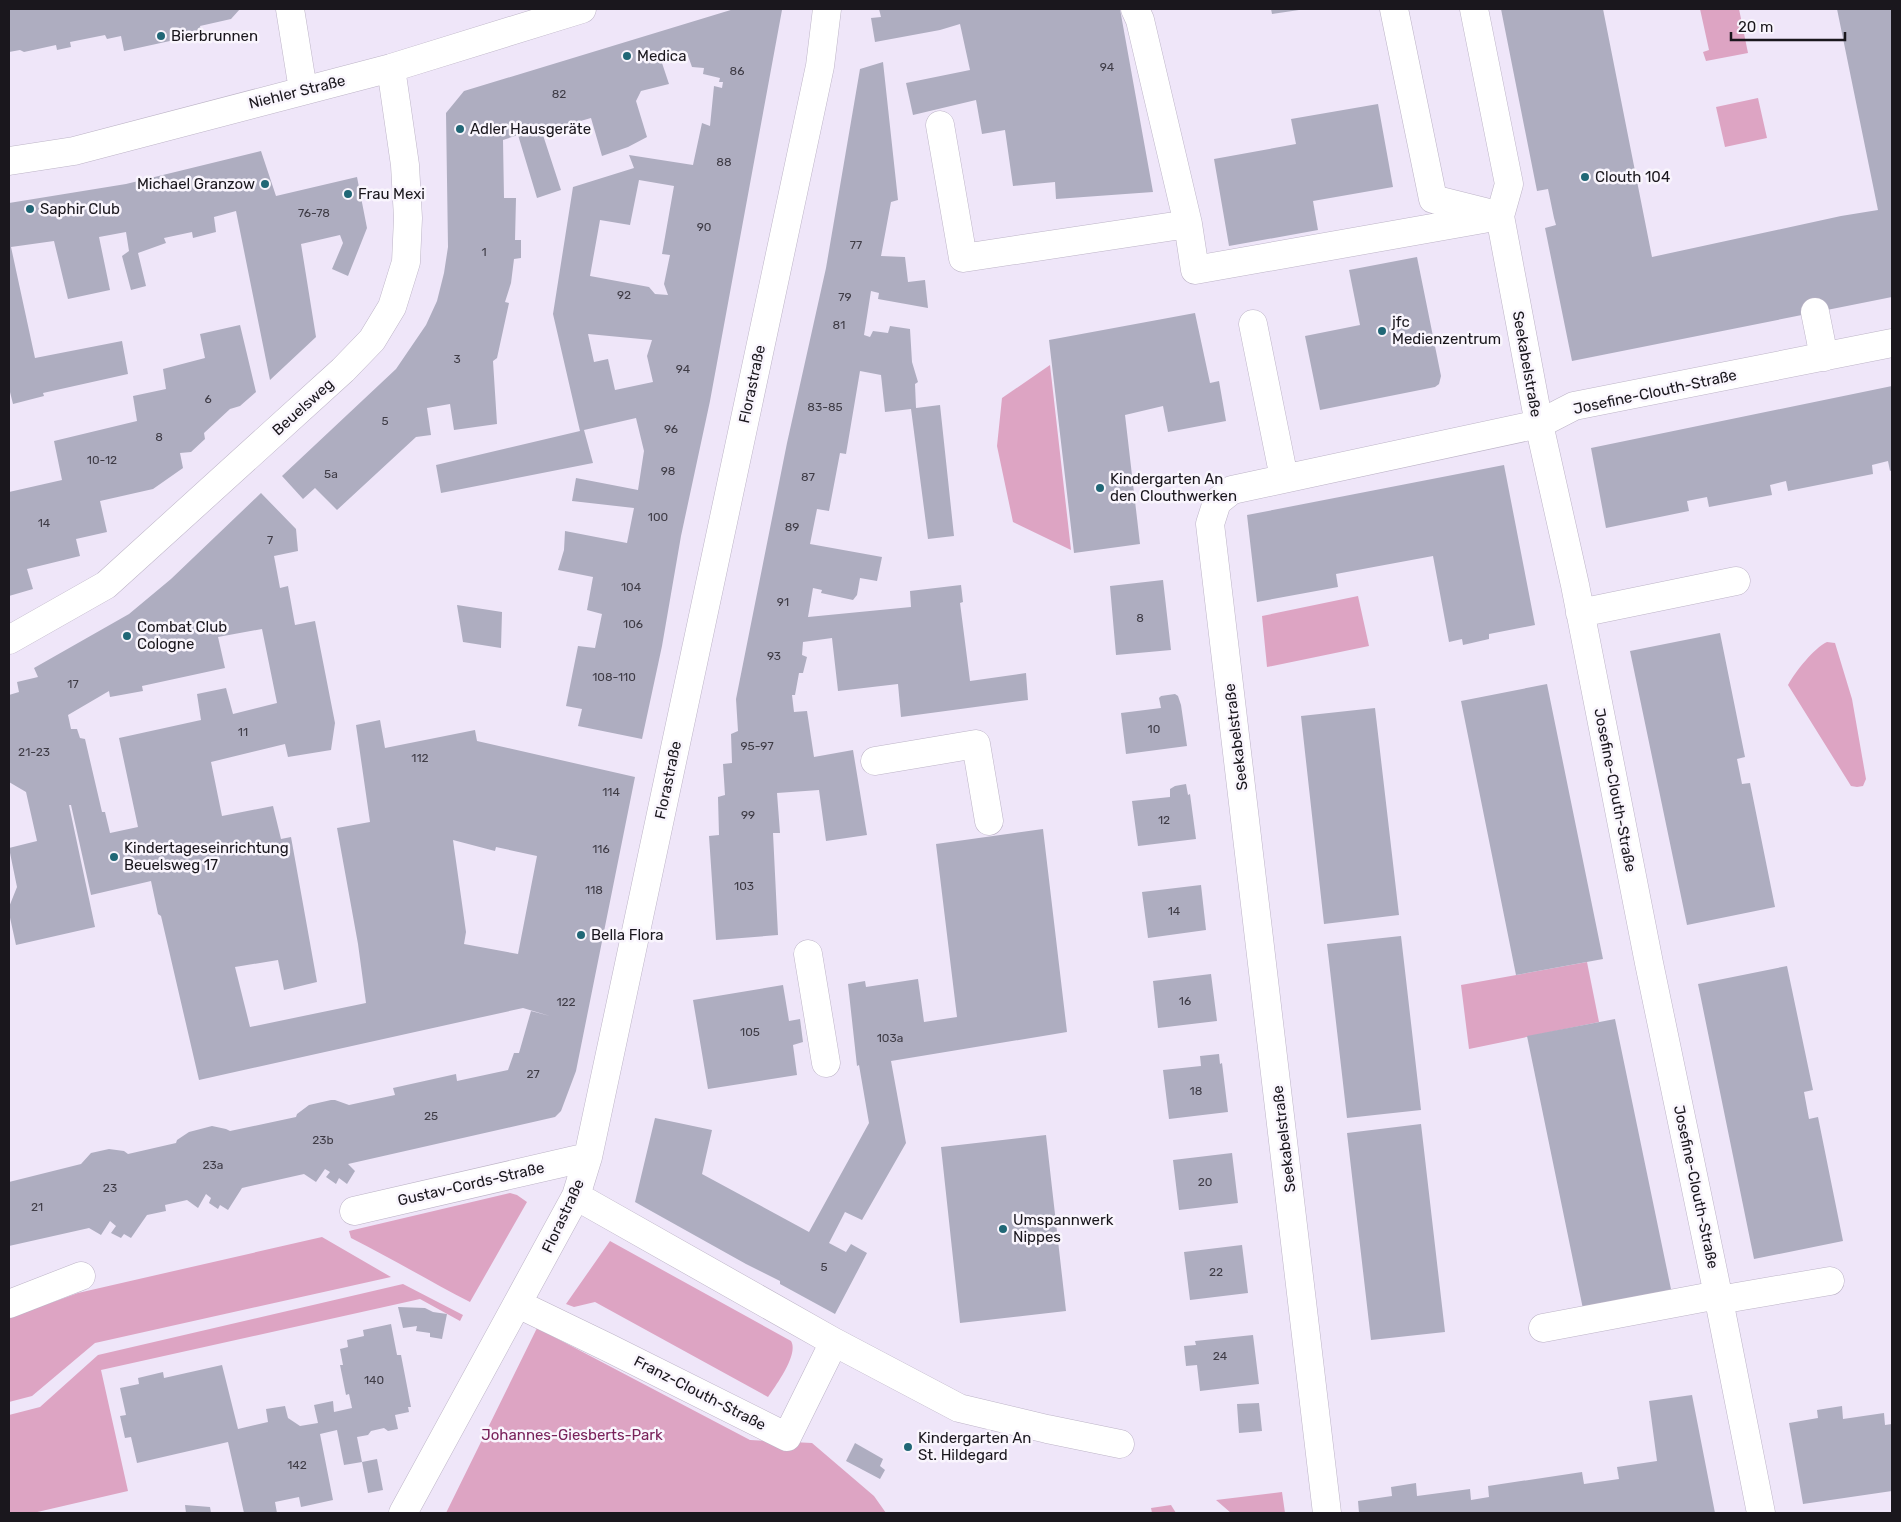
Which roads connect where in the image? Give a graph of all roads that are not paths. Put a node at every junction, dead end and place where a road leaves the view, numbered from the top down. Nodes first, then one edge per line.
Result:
1 (290, 9) edge
2 (582, 9) edge
3 (827, 9) edge
4 (1136, 9) edge
5 (1394, 9) edge
6 (1474, 9) edge
7 (391, 68) junction
8 (303, 90) junction
9 (940, 125) dead end
10 (9, 161) edge
11 (1500, 216) junction
12 (1188, 224) junction
13 (1815, 312) dead end
14 (1253, 324) dead end
15 (1892, 343) edge
16 (1824, 357) junction
17 (1539, 424) junction
18 (1284, 478) junction
19 (1736, 581) dead end
20 (1580, 613) junction
21 (9, 640) edge
22 (875, 761) dead end
23 (989, 821) dead end
24 (808, 954) dead end
25 (826, 1063) dead end
26 (588, 1157) junction
27 (576, 1196) junction
28 (354, 1210) dead end
29 (81, 1276) dead end
30 (1830, 1281) dead end
31 (1719, 1298) junction
32 (9, 1304) edge
33 (518, 1304) junction
34 (1543, 1328) dead end
35 (834, 1342) junction
36 (1120, 1444) dead end
37 (403, 1513) edge
38 (1327, 1513) edge
39 (1761, 1513) edge

1 - 8 street
2 - 7 street, Niehler Straße
3 - 26 street, Florastraße
4 - 12 street
5 - 11 street
6 - 11 street, Seekabelstraße
7 - 8 street, Niehler Straße
7 - 21 street, Beuelsweg
8 - 10 street, Niehler Straße
9 - 12 street
11 - 12 street
11 - 17 street, Seekabelstraße
13 - 16 street
14 - 18 street
15 - 16 street, Josefine-Clouth-Straße
16 - 17 street, Josefine-Clouth-Straße
17 - 18 street, Seekabelstraße
17 - 20 street, Josefine-Clouth-Straße
18 - 38 street, Seekabelstraße
19 - 20 street
20 - 31 street, Josefine-Clouth-Straße
22 - 23 street
24 - 25 street
26 - 27 street, Florastraße
26 - 28 street, Gustav-Cords-Straße
27 - 33 street, Florastraße
27 - 35 street
29 - 32 street
30 - 31 street
31 - 34 street
31 - 39 street, Josefine-Clouth-Straße
33 - 35 street, Franz-Clouth-Straße
33 - 37 street, Florastraße
35 - 36 street

